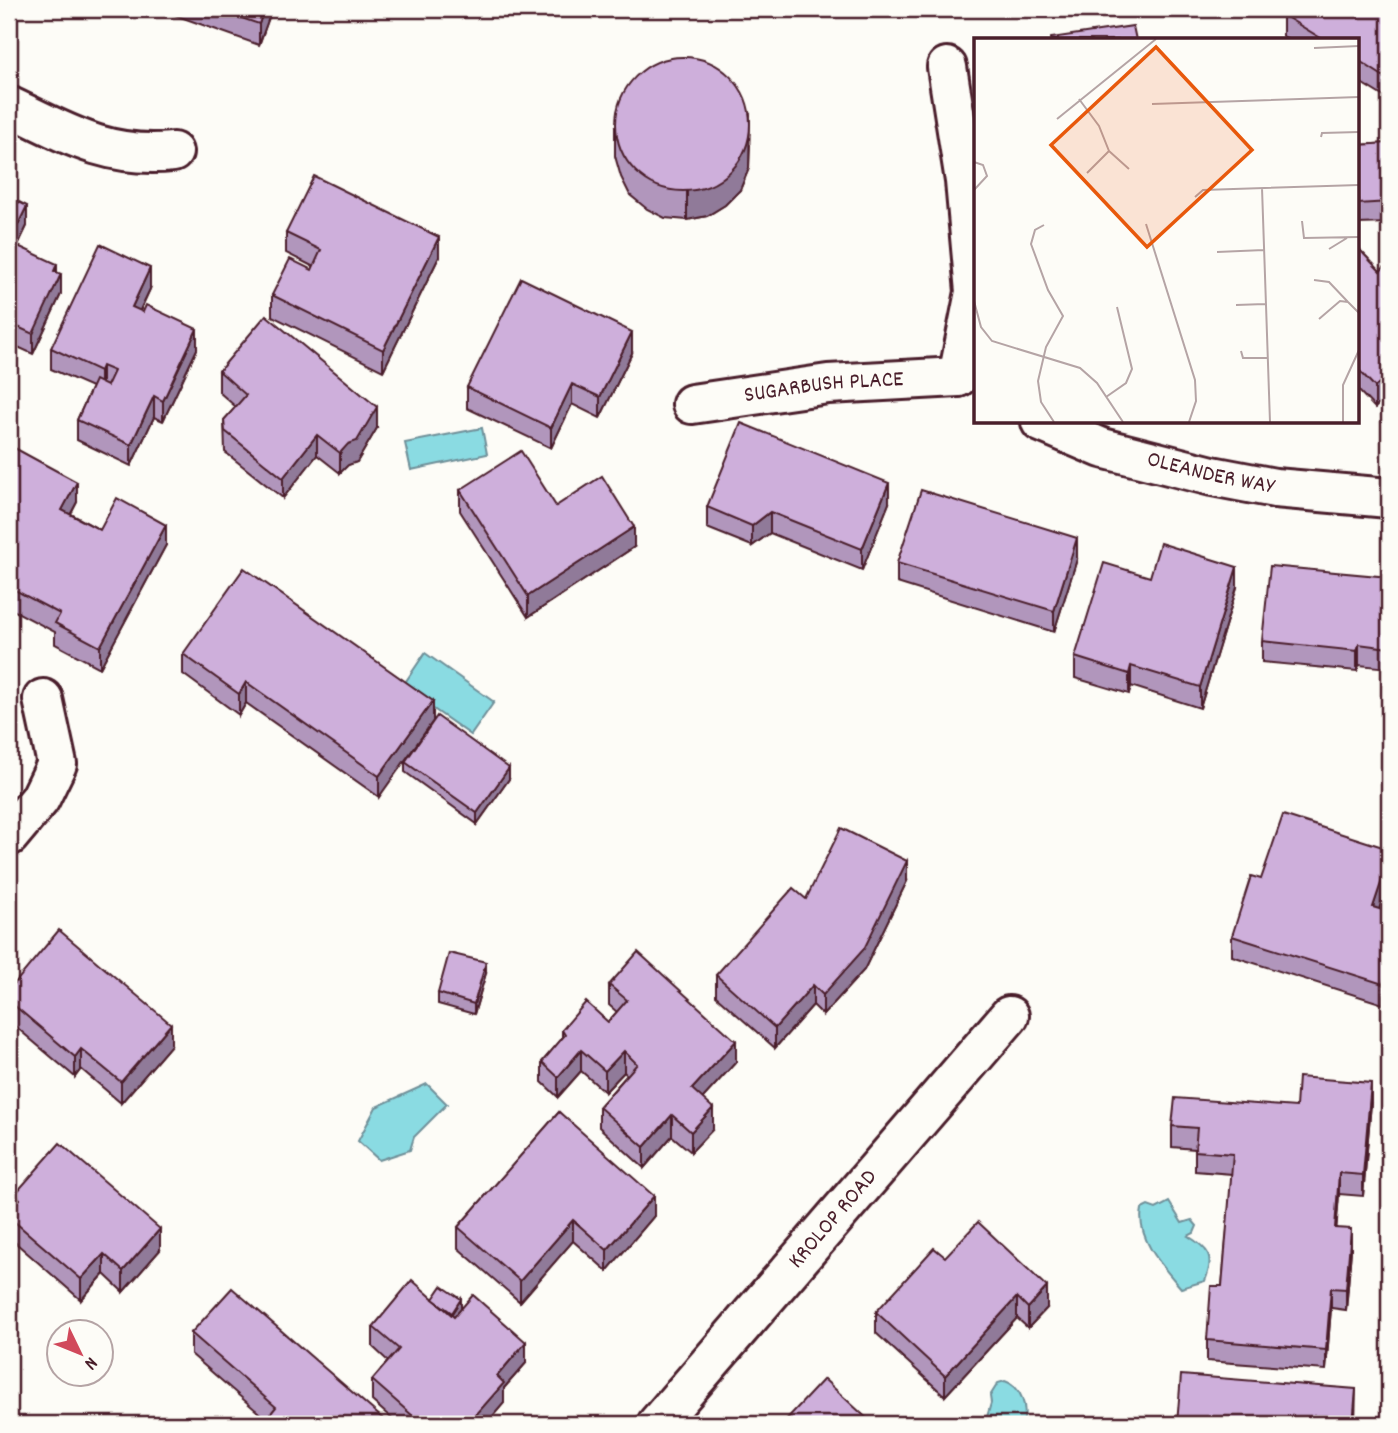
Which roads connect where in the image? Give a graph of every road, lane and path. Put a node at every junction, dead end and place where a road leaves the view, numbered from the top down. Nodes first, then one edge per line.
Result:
1 (947, 67) dead end
2 (9, 106) edge
3 (173, 152) dead end
4 (974, 281) edge
5 (974, 303) edge
6 (967, 382) edge
7 (692, 404) dead end
8 (1046, 424) edge
9 (1389, 498) edge
10 (43, 699) dead end
11 (9, 836) edge
12 (1009, 1016) dead end
13 (657, 1424) edge

1 - 4 street
2 - 3 street
5 - 6 street
6 - 7 street, SUGARBUSH PLACE
8 - 9 street, OLEANDER WAY
10 - 11 street
12 - 13 street, KROLOP ROAD

